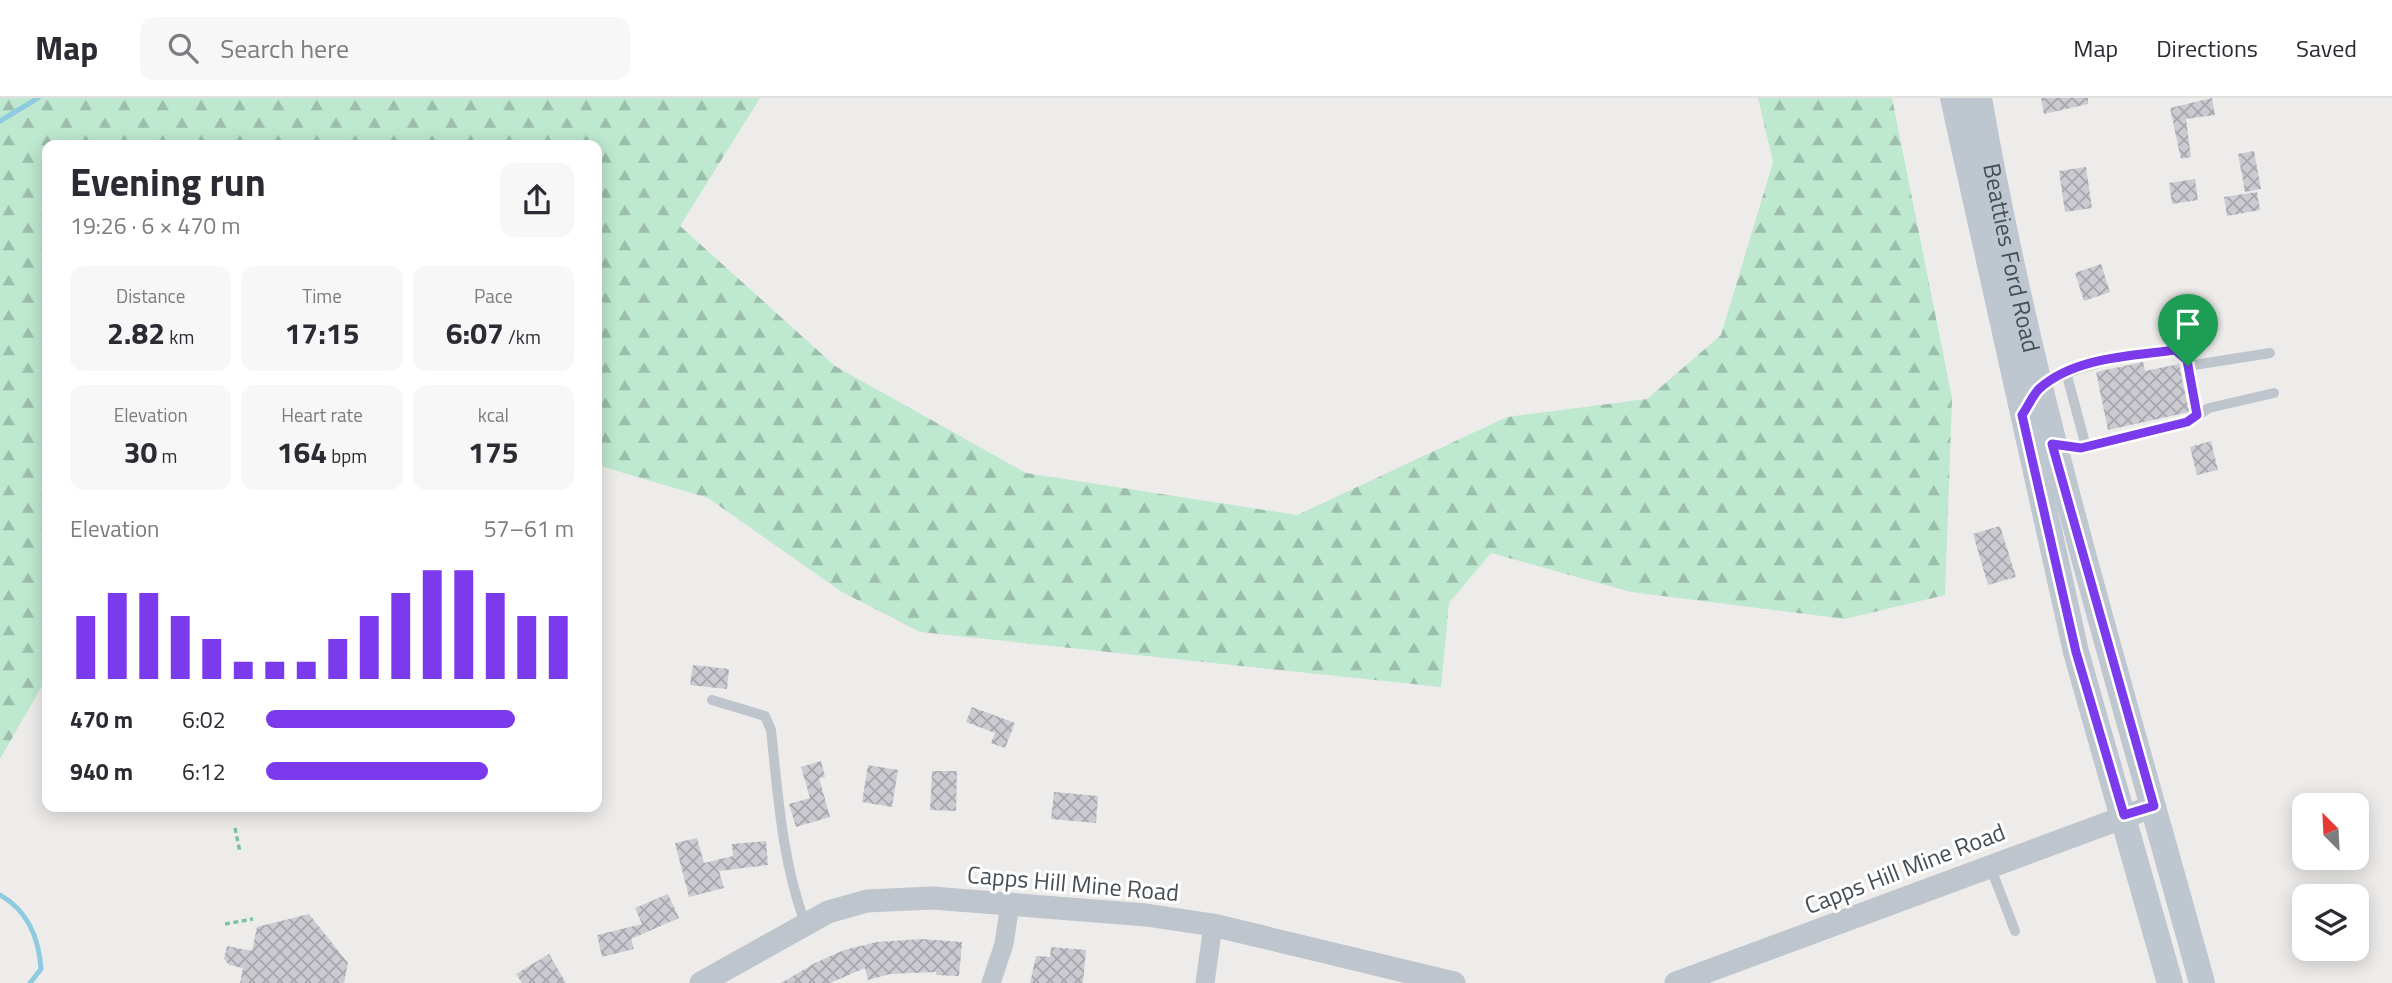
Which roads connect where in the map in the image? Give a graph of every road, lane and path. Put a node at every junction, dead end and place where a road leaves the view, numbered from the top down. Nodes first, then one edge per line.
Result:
1 (1953, 98) edge
2 (1979, 98) edge
3 (2270, 353) dead end
4 (2188, 366) junction
5 (2066, 372) junction
6 (2038, 389) junction
7 (2274, 393) dead end
8 (2197, 415) junction
9 (2025, 424) junction
10 (2052, 444) junction
11 (2086, 447) junction
12 (712, 700) dead end
13 (2154, 806) junction
14 (2124, 815) junction
15 (235, 828) dead end
16 (240, 852) dead end
17 (1990, 866) junction
18 (1010, 904) junction
19 (253, 919) dead end
20 (805, 923) junction
21 (225, 924) dead end
22 (1213, 925) junction
23 (2015, 931) dead end
24 (701, 983) edge
25 (991, 983) edge
26 (1205, 983) edge
27 (1454, 983) edge
28 (1676, 983) edge
29 (2170, 983) edge
30 (2202, 983) edge

1 - 9 main road, Beatties Ford Road
2 - 6 main road, Beatties Ford Road
3 - 4 lane
4 - 5 lane
4 - 8 lane
5 - 6 lane
5 - 11 lane
6 - 9 lane
6 - 10 main road, Beatties Ford Road
7 - 8 lane
8 - 11 lane
9 - 10 lane
9 - 14 main road, Beatties Ford Road
10 - 11 lane
10 - 13 main road, Beatties Ford Road
12 - 20 lane
13 - 14 street, Capps Hill Mine Road
13 - 30 main road, Beatties Ford Road
14 - 17 street, Capps Hill Mine Road
14 - 29 main road, Beatties Ford Road
15 - 16 path
17 - 23 lane
17 - 28 street, Capps Hill Mine Road
18 - 20 street, Capps Hill Mine Road
18 - 22 street, Capps Hill Mine Road
18 - 25 street
19 - 21 path
20 - 24 street, Capps Hill Mine Road
22 - 26 street
22 - 27 street, Capps Hill Mine Road

